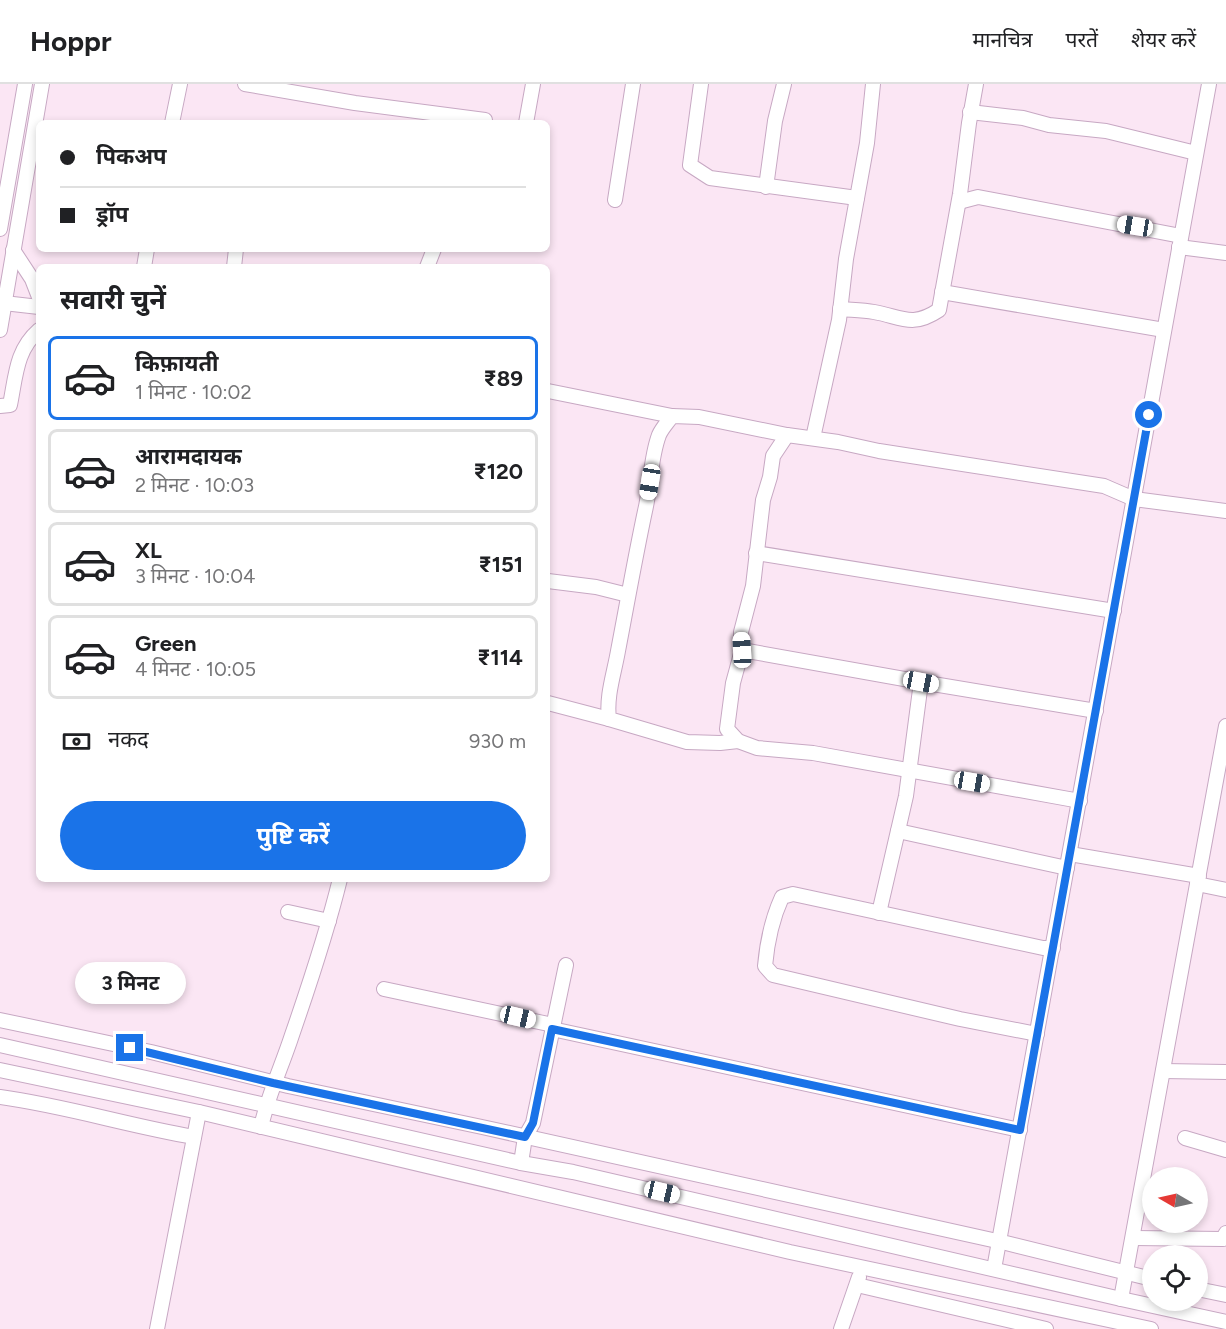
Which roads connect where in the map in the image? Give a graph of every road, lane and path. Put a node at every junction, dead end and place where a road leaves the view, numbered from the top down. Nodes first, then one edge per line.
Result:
1 (25, 84) edge
2 (42, 84) edge
3 (180, 84) edge
4 (245, 84) edge
5 (533, 84) edge
6 (633, 84) edge
7 (702, 84) edge
8 (784, 84) edge
9 (873, 84) edge
10 (976, 84) edge
11 (1209, 84) edge
12 (970, 112) junction
13 (173, 120) edge
14 (485, 120) edge
15 (526, 120) edge
16 (1196, 153) junction
17 (766, 187) junction
18 (857, 198) junction
19 (615, 200) dead end
20 (958, 202) junction
21 (0, 229) edge
22 (1180, 242) junction
23 (13, 250) junction
24 (1226, 253) edge
25 (36, 289) edge
26 (942, 292) junction
27 (4, 303) junction
28 (36, 307) edge
29 (840, 309) junction
30 (0, 330) edge
31 (1164, 330) junction
32 (36, 333) edge
33 (550, 392) edge
34 (0, 406) edge
35 (672, 416) junction
36 (787, 435) junction
37 (813, 438) junction
38 (1134, 499) junction
39 (1226, 511) edge
40 (756, 553) junction
41 (550, 581) edge
42 (628, 595) junction
43 (1114, 611) junction
44 (742, 650) junction
45 (921, 682) junction
46 (550, 704) edge
47 (1096, 711) junction
48 (609, 719) junction
49 (1226, 726) edge
50 (738, 741) junction
51 (908, 771) junction
52 (1080, 801) junction
53 (898, 831) junction
54 (1070, 854) junction
55 (1067, 868) junction
56 (1198, 880) junction
57 (339, 882) edge
58 (1226, 890) edge
59 (288, 912) dead end
60 (879, 913) junction
61 (328, 921) junction
62 (1053, 948) junction
63 (566, 965) dead end
64 (384, 989) dead end
65 (0, 1020) edge
66 (553, 1027) junction
67 (1037, 1034) junction
68 (0, 1045) edge
69 (0, 1070) edge
70 (1163, 1071) junction
71 (1226, 1072) edge
72 (273, 1083) junction
73 (0, 1097) edge
74 (266, 1105) junction
75 (199, 1112) junction
76 (261, 1127) junction
77 (1020, 1130) junction
78 (194, 1137) junction
79 (525, 1137) junction
80 (1185, 1138) dead end
81 (1226, 1150) edge
82 (521, 1163) junction
83 (1226, 1233) edge
84 (1133, 1238) junction
85 (1000, 1241) junction
86 (861, 1267) junction
87 (994, 1269) junction
88 (1126, 1273) junction
89 (1142, 1277) edge
90 (857, 1285) junction
91 (1208, 1291) edge
92 (1226, 1295) edge
93 (1121, 1299) junction
94 (1226, 1322) edge
95 (157, 1329) edge
96 (841, 1329) edge
97 (1046, 1329) edge
98 (1151, 1329) edge

1 - 21 street
2 - 23 street
3 - 13 street
4 - 14 street
5 - 15 street
6 - 19 street
7 - 17 street
8 - 17 street
9 - 18 street
10 - 12 street
11 - 16 street
12 - 16 street
12 - 20 street
16 - 22 street
17 - 18 street
18 - 29 street
20 - 22 street
20 - 26 street
22 - 24 street
22 - 31 street
23 - 25 street
23 - 27 street
26 - 29 street
26 - 31 street
27 - 28 street
27 - 30 street
29 - 37 street
31 - 38 street
32 - 34 street
33 - 35 street
35 - 36 street
35 - 42 street
36 - 37 street
36 - 40 street
37 - 38 street
38 - 39 street
38 - 43 street
40 - 43 street
40 - 44 street
41 - 42 street
42 - 48 street
43 - 47 street
44 - 45 street
44 - 50 street
45 - 47 street
45 - 51 street
46 - 48 street
47 - 52 street
48 - 50 street
49 - 56 street
50 - 51 street
51 - 52 street
51 - 53 street
52 - 54 street
53 - 55 street
53 - 60 street
54 - 55 street
54 - 56 street
55 - 62 street
56 - 58 street
56 - 70 street
57 - 61 street
59 - 61 street
60 - 62 street
60 - 67 street
61 - 72 street
62 - 67 street
63 - 66 street
64 - 66 street
65 - 72 street
66 - 77 street
66 - 79 street
67 - 77 street
68 - 74 street
69 - 75 street
70 - 71 street
70 - 84 street
72 - 74 street
72 - 79 street
73 - 78 street
74 - 76 street
74 - 82 street
75 - 76 street
75 - 78 street
76 - 86 street
77 - 85 street
78 - 95 street
79 - 82 street
79 - 85 street
80 - 81 street
82 - 87 street
83 - 84 street
84 - 88 street
85 - 87 street
85 - 88 street
86 - 90 street
86 - 98 street
87 - 93 street
88 - 89 street
88 - 93 street
90 - 96 street
90 - 97 street
91 - 92 street
93 - 94 street

